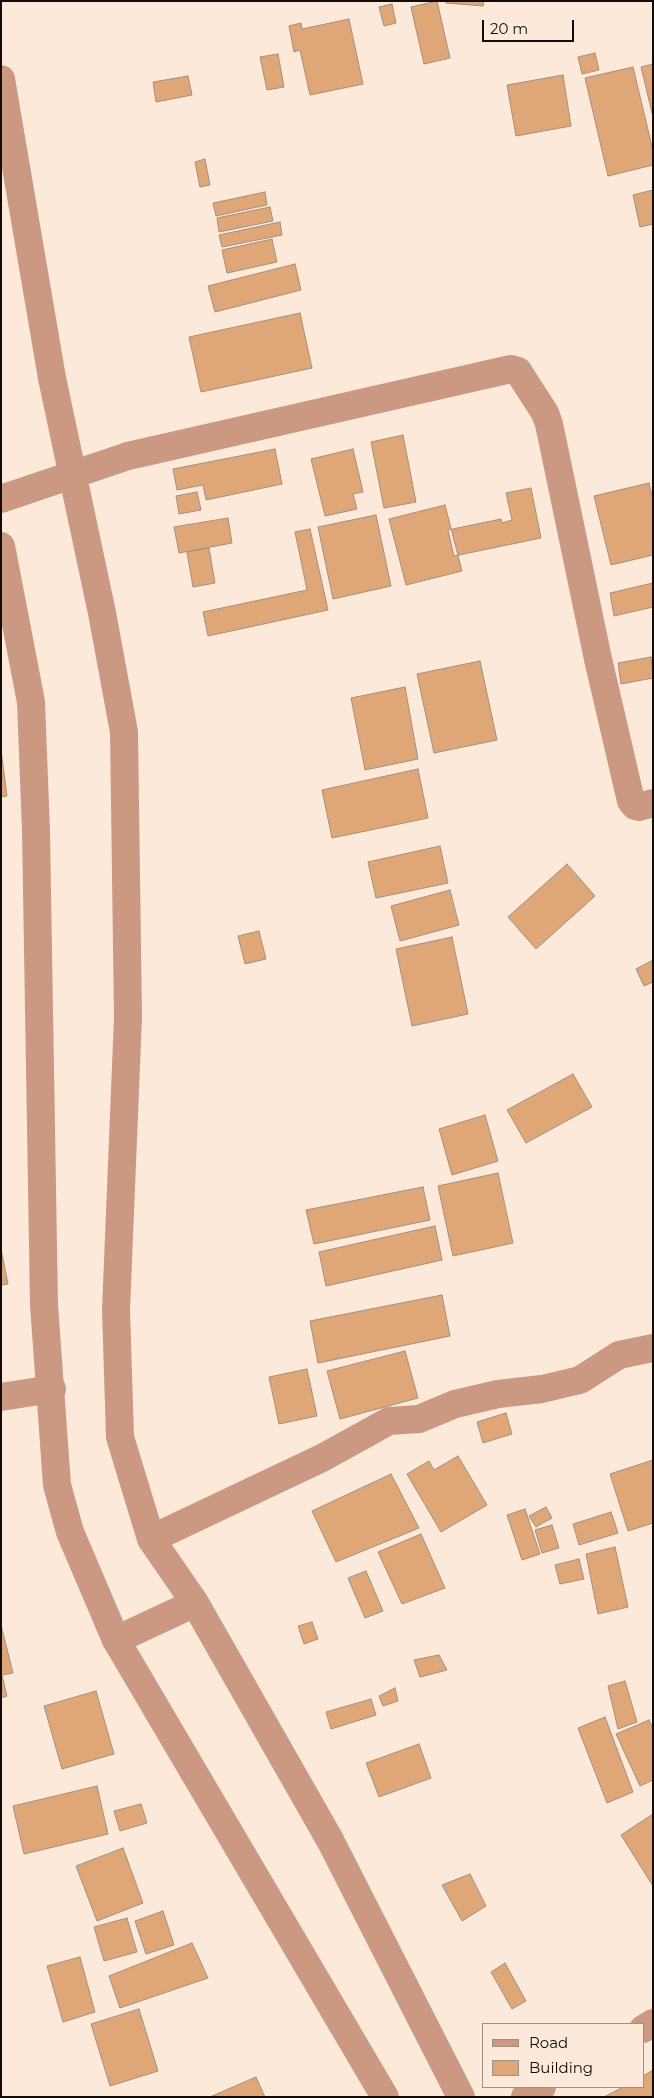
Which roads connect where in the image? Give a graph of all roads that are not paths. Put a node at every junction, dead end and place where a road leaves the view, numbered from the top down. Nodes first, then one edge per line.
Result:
1 (1, 79) edge
2 (74, 476) junction
3 (1, 499) edge
4 (1, 546) edge
5 (653, 803) edge
6 (653, 1348) edge
7 (52, 1389) junction
8 (1, 1397) edge
9 (151, 1539) junction
10 (195, 1603) junction
11 (116, 1640) junction
12 (540, 2088) edge
13 (385, 2097) edge
14 (461, 2097) edge
15 (525, 2097) edge

1 - 2 street
2 - 3 street
2 - 5 street
2 - 9 street
4 - 7 street
6 - 9 street
7 - 8 street
7 - 11 street
9 - 10 street
10 - 11 street
10 - 14 street
11 - 13 street
12 - 15 street

